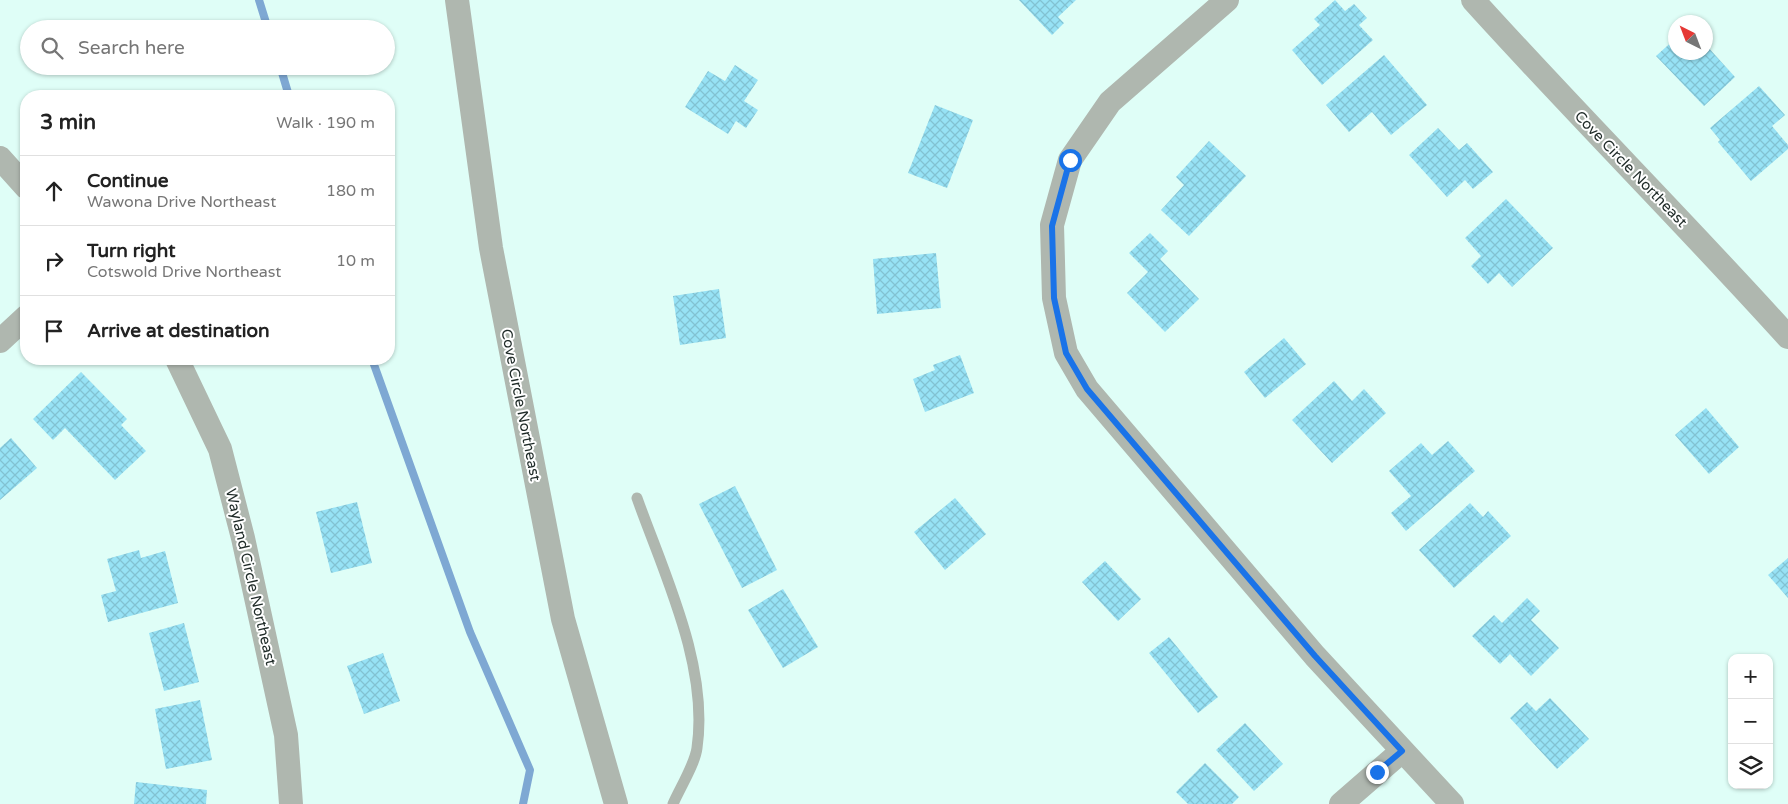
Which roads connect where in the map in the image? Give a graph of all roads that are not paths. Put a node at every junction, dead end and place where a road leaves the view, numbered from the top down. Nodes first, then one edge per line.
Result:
1 (457, 0) edge
2 (1227, 0) edge
3 (1473, 0) edge
4 (0, 158) edge
5 (20, 180) edge
6 (20, 323) edge
7 (1788, 337) edge
8 (0, 341) edge
9 (181, 365) edge
10 (637, 498) dead end
11 (1402, 751) junction
12 (291, 804) edge
13 (616, 804) edge
14 (673, 804) edge
15 (1341, 804) edge
16 (1452, 804) edge

1 - 13 street, Cove Circle Northeast
2 - 11 street
3 - 7 street, Cove Circle Northeast
4 - 5 street
6 - 8 street
9 - 12 street, Wayland Circle Northeast
10 - 14 lane
11 - 15 street
11 - 16 street

